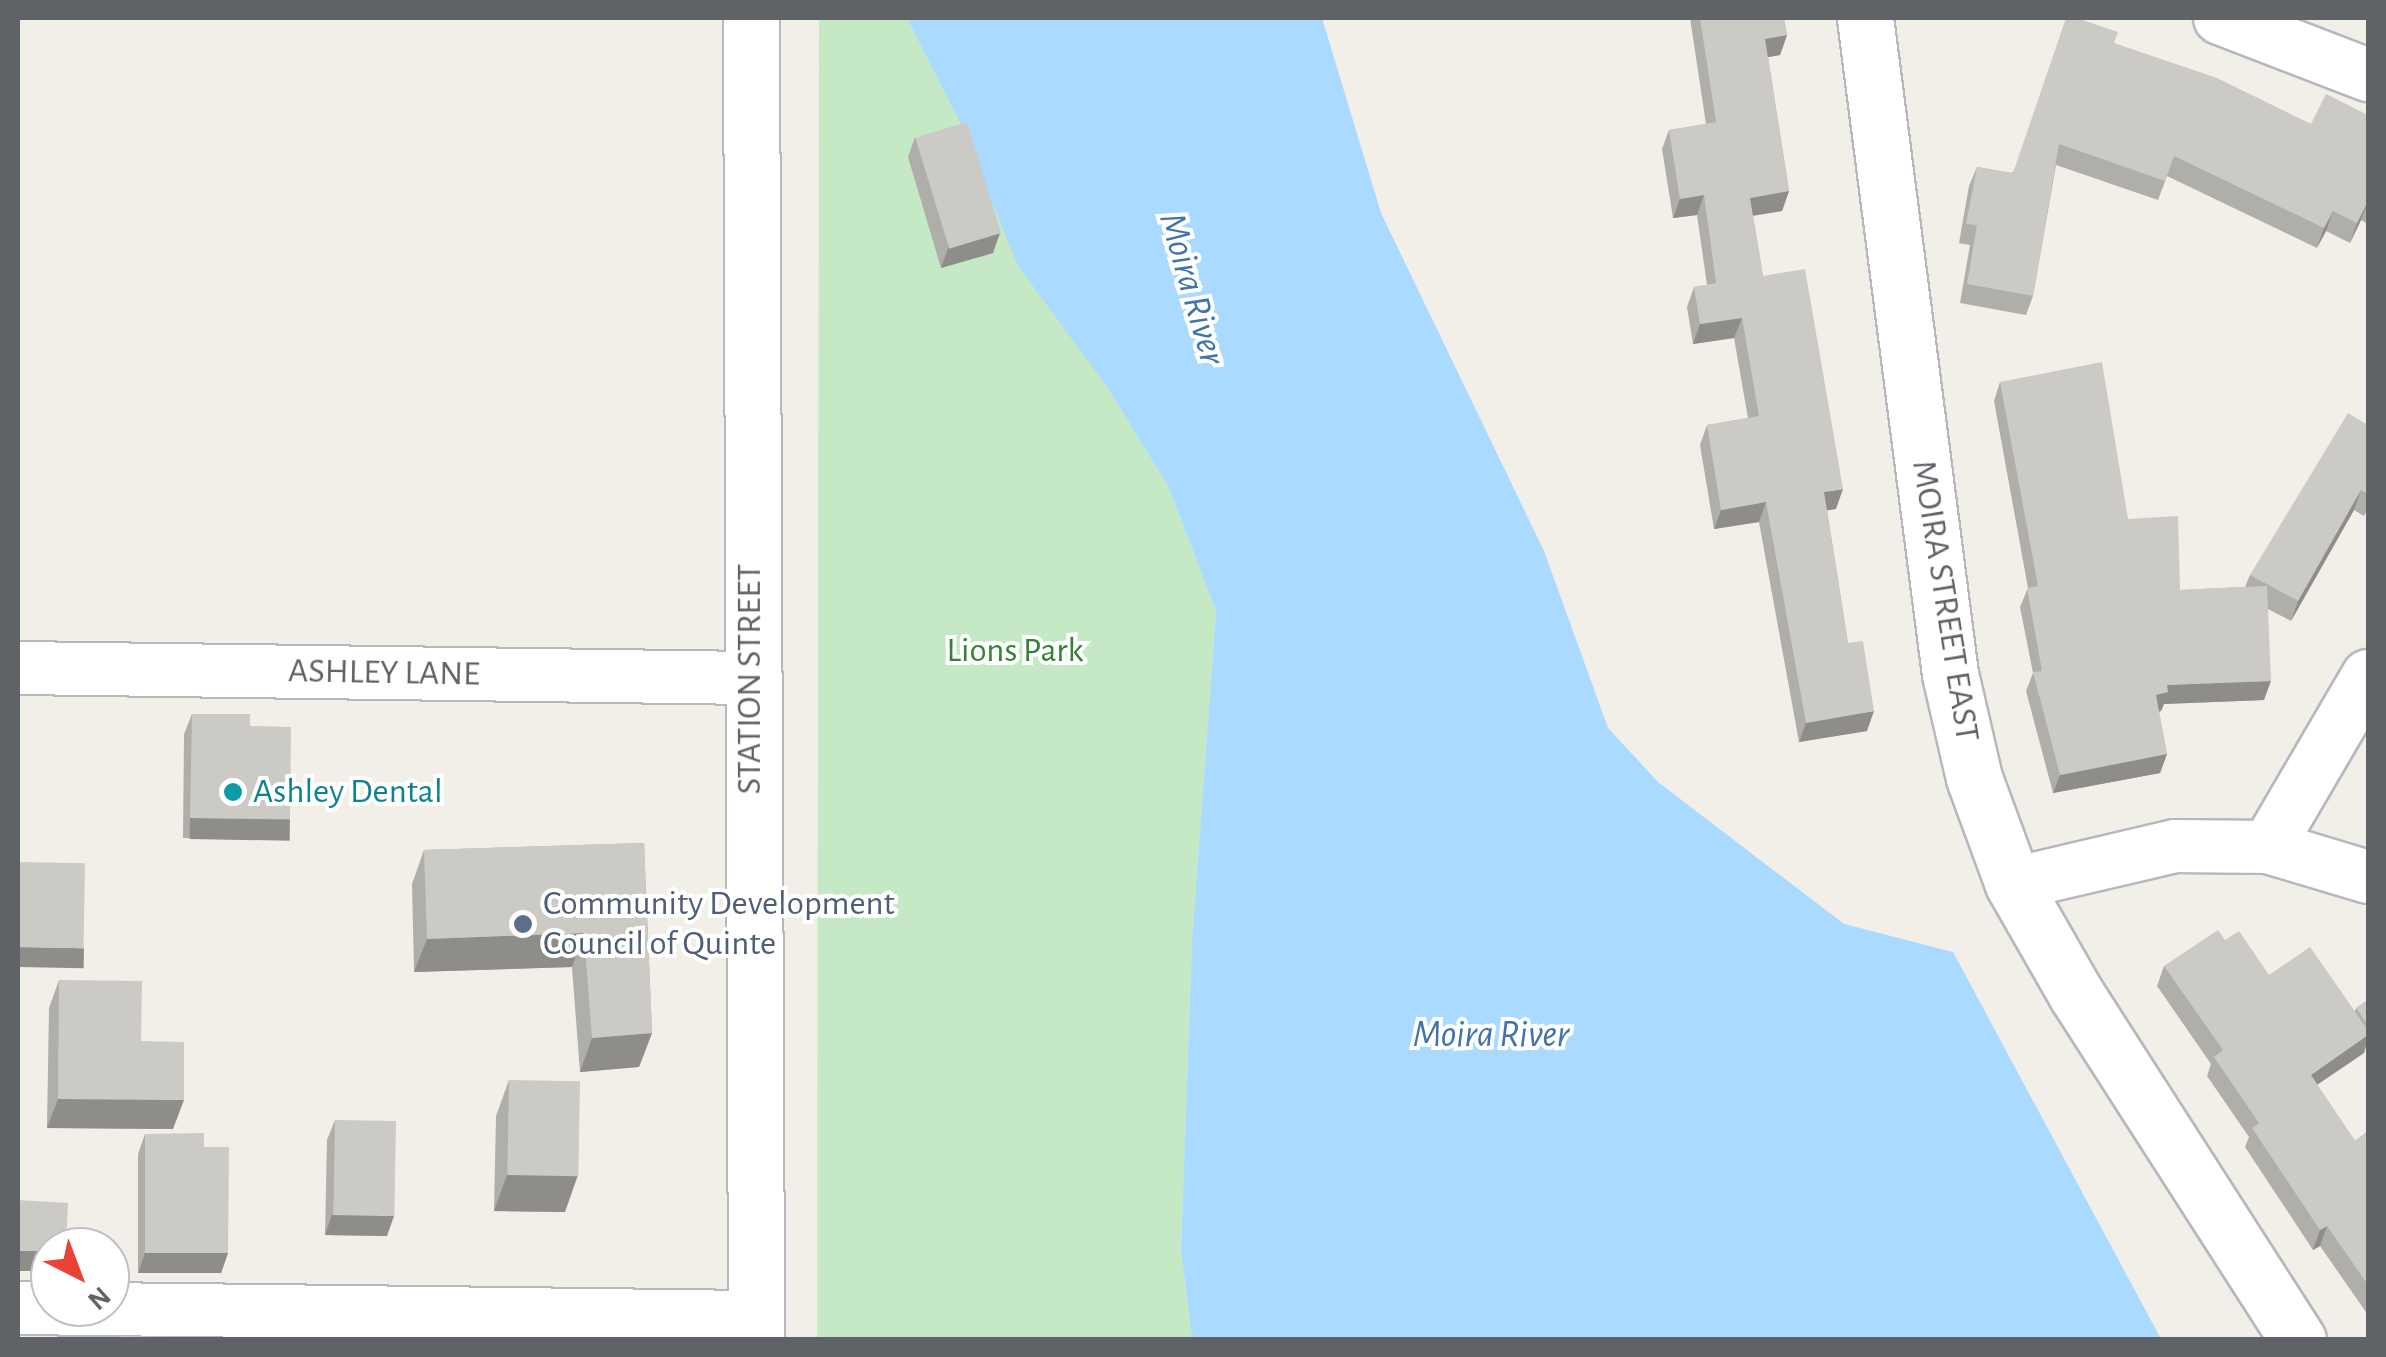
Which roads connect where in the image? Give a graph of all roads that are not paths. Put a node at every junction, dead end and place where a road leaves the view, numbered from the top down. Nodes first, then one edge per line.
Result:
1 (751, 18) edge
2 (1866, 18) edge
3 (2220, 18) edge
4 (2368, 75) edge
5 (18, 668) edge
6 (2368, 676) edge
7 (750, 678) junction
8 (2268, 847) junction
9 (2368, 877) edge
10 (2014, 884) junction
11 (18, 1308) edge
12 (756, 1328) edge
13 (2298, 1340) edge

1 - 7 street, STATION STREET
2 - 10 street, MOIRA STREET EAST
3 - 4 street
5 - 7 street, ASHLEY LANE
6 - 8 street
7 - 12 street, STATION STREET
8 - 9 street
8 - 10 street
10 - 13 street, MOIRA STREET EAST
11 - 12 street

